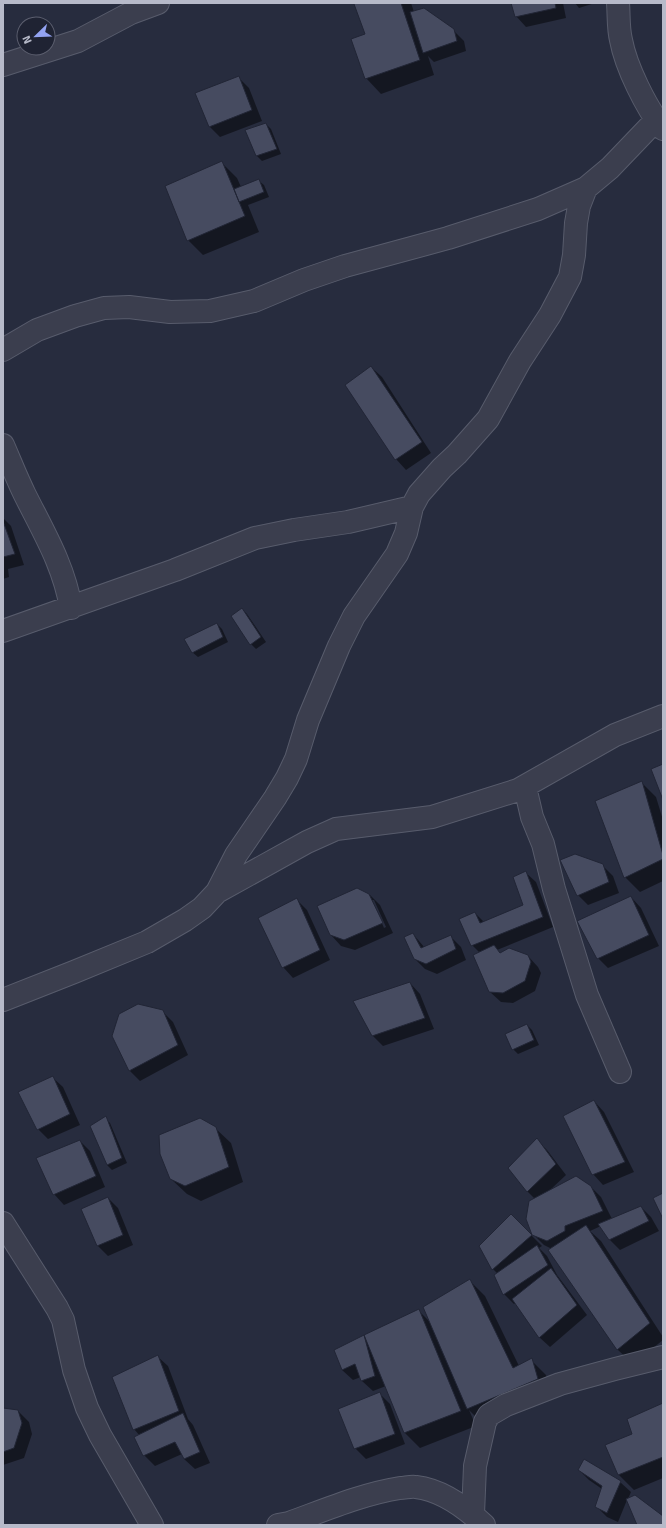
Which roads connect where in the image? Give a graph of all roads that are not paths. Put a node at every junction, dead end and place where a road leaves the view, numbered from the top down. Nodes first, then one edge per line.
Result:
1 (158, 3) edge
2 (618, 3) edge
3 (3, 65) edge
4 (660, 125) edge
5 (586, 188) junction
6 (3, 350) edge
7 (3, 445) edge
8 (412, 507) junction
9 (72, 608) junction
10 (3, 631) edge
11 (663, 716) edge
12 (525, 787) junction
13 (217, 892) junction
14 (3, 1000) edge
15 (620, 1072) dead end
16 (3, 1223) edge
17 (663, 1358) edge
18 (478, 1520) edge
19 (152, 1525) edge
20 (278, 1525) edge

1 - 3 street
2 - 4 street
4 - 5 street
5 - 6 street
5 - 8 street
7 - 9 street
8 - 9 street
8 - 13 street
9 - 10 street
11 - 12 street
12 - 13 street
12 - 15 street
13 - 14 street
16 - 19 street
17 - 18 street
18 - 20 street

